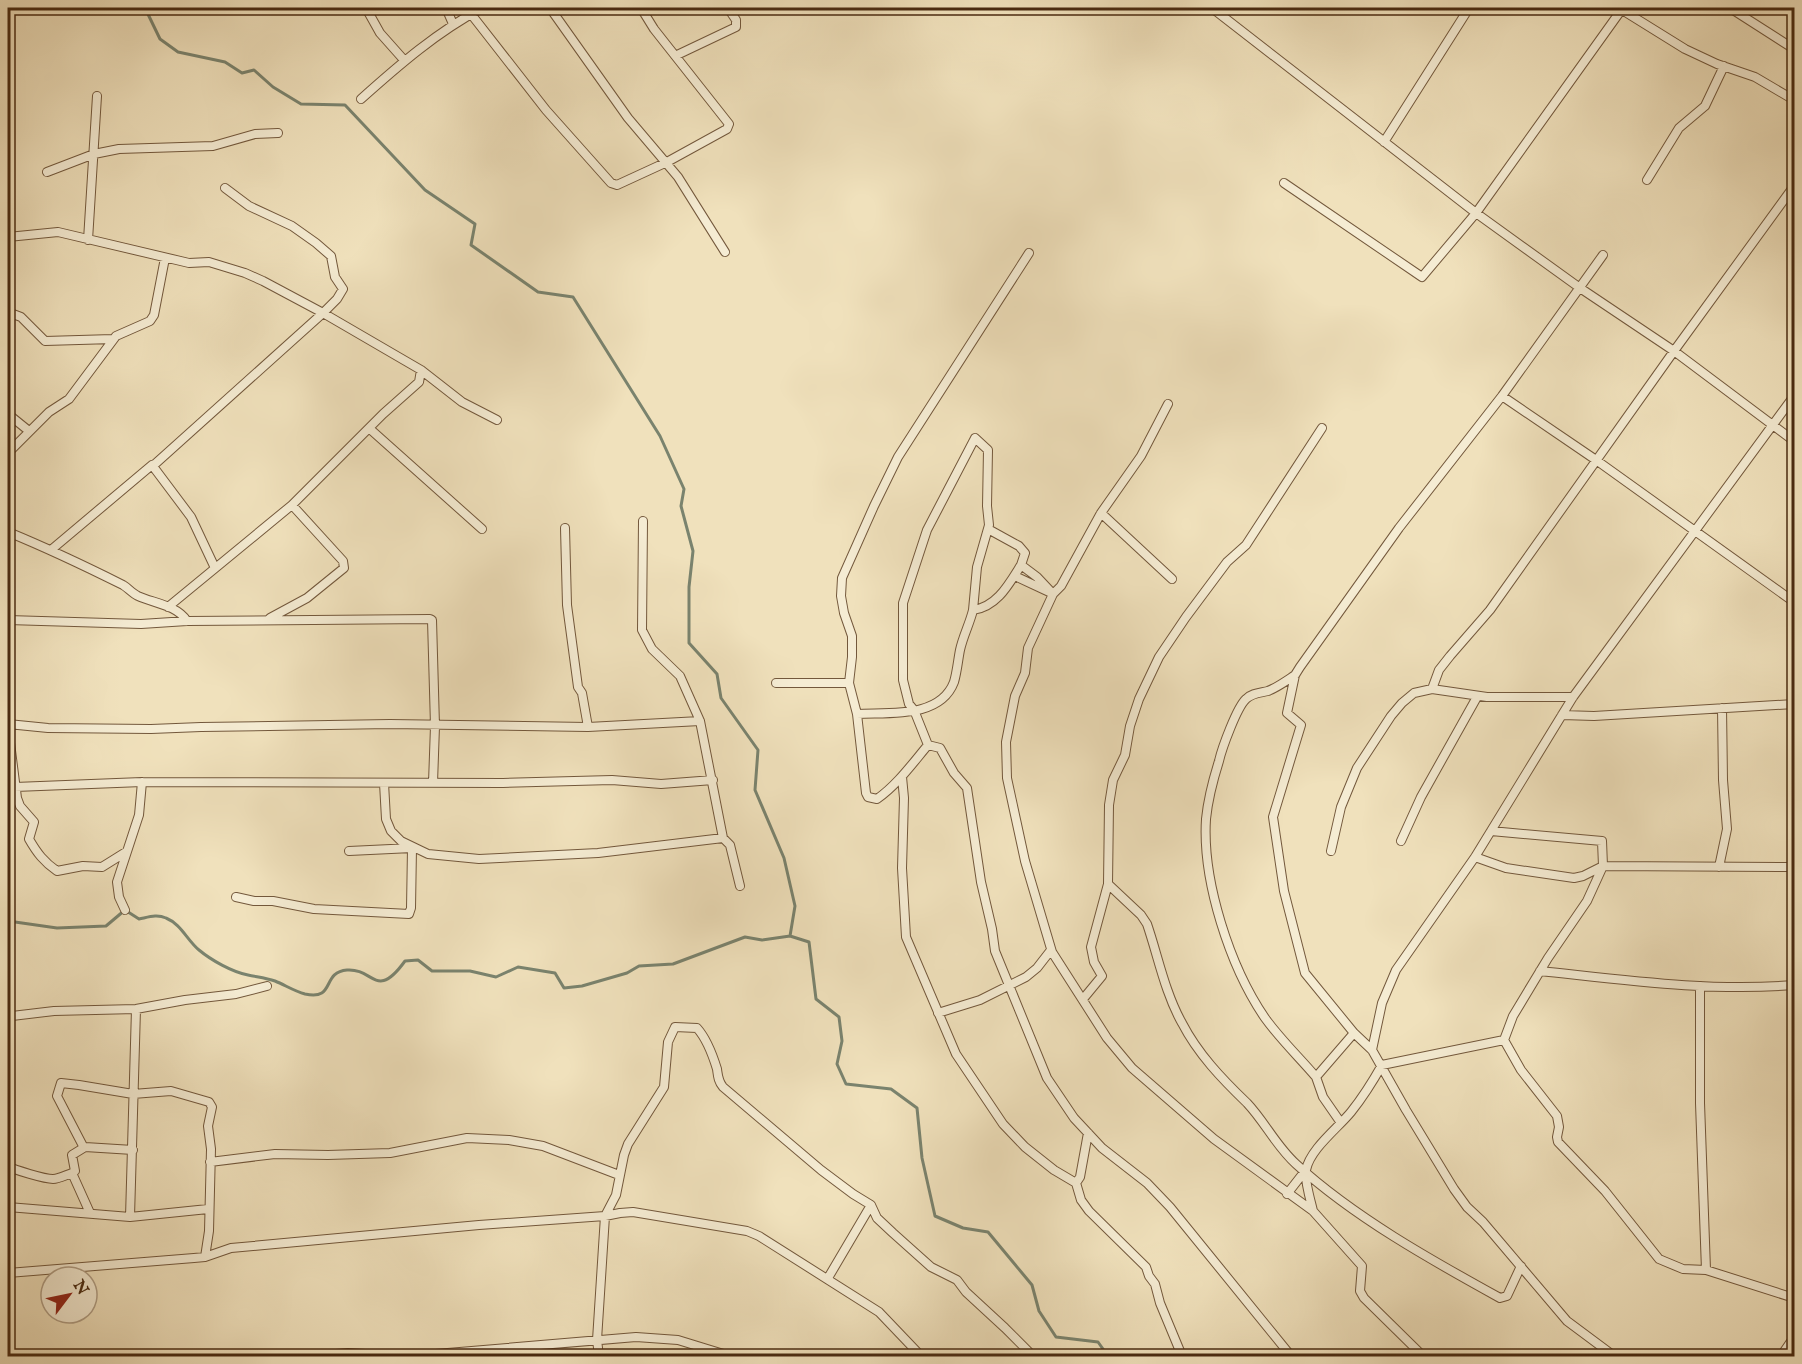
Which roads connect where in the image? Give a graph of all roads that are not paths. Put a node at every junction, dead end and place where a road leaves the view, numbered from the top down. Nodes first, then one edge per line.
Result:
1 (366, 8) edge
2 (446, 8) edge
3 (482, 8) edge
4 (550, 8) edge
5 (640, 8) edge
6 (740, 8) edge
7 (1212, 8) edge
8 (1469, 8) edge
9 (1620, 8) edge
10 (1640, 8) edge
11 (1731, 8) edge
12 (730, 10) edge
13 (471, 14) junction
14 (1636, 17) junction
15 (453, 24) junction
16 (1794, 50) edge
17 (676, 55) junction
18 (404, 60) junction
19 (1724, 66) junction
20 (97, 96) dead end
21 (361, 99) dead end
22 (1794, 100) edge
23 (278, 133) dead end
24 (1384, 142) junction
25 (94, 154) junction
26 (667, 162) junction
27 (47, 172) dead end
28 (1647, 180) dead end
29 (1284, 183) dead end
30 (1794, 186) edge
31 (225, 188) dead end
32 (1476, 213) junction
33 (8, 237) edge
34 (88, 240) junction
35 (725, 252) dead end
36 (1029, 253) dead end
37 (1603, 255) dead end
38 (165, 258) junction
39 (1580, 288) junction
40 (323, 312) junction
41 (13, 314) dead end
42 (113, 339) junction
43 (1674, 351) junction
44 (421, 370) junction
45 (1502, 396) junction
46 (1794, 396) edge
47 (1168, 404) dead end
48 (8, 414) edge
49 (497, 420) dead end
50 (1773, 426) junction
51 (1322, 428) dead end
52 (370, 429) junction
53 (29, 431) junction
54 (1794, 441) edge
55 (8, 453) edge
56 (1596, 460) junction
57 (152, 465) junction
58 (292, 505) junction
59 (1101, 513) junction
60 (644, 521) dead end
61 (565, 528) dead end
62 (482, 529) dead end
63 (988, 529) junction
64 (1694, 530) junction
65 (8, 532) edge
66 (51, 550) junction
67 (1022, 565) junction
68 (215, 568) junction
69 (1015, 576) junction
70 (1172, 579) dead end
71 (1053, 594) junction
72 (1794, 602) edge
73 (168, 607) junction
74 (973, 609) junction
75 (8, 620) edge
76 (267, 620) junction
77 (187, 621) junction
78 (1295, 675) junction
79 (776, 683) dead end
80 (849, 683) junction
81 (1432, 689) junction
82 (1477, 697) junction
83 (1573, 697) junction
84 (1794, 704) edge
85 (1722, 708) junction
86 (914, 710) junction
87 (857, 714) junction
88 (1562, 715) junction
89 (700, 721) junction
90 (8, 725) edge
91 (435, 726) junction
92 (588, 727) junction
93 (928, 745) junction
94 (902, 777) junction
95 (713, 780) junction
96 (142, 782) junction
97 (384, 783) junction
98 (432, 783) junction
99 (15, 787) junction
100 (1491, 831) junction
101 (723, 838) junction
102 (1401, 841) dead end
103 (412, 848) junction
104 (349, 851) dead end
105 (1331, 851) dead end
106 (126, 852) junction
107 (1475, 857) junction
108 (1603, 866) junction
109 (1719, 867) junction
110 (1794, 867) edge
111 (1108, 884) junction
112 (740, 886) dead end
113 (236, 897) dead end
114 (125, 910) dead end
115 (1051, 950) junction
116 (1540, 970) junction
117 (1794, 985) edge
118 (267, 986) dead end
119 (1008, 986) junction
120 (1700, 986) junction
121 (1083, 999) junction
122 (136, 1009) junction
123 (938, 1013) junction
124 (8, 1019) edge
125 (1353, 1033) junction
126 (1503, 1040) junction
127 (1372, 1050) junction
128 (1382, 1065) junction
129 (1316, 1077) junction
130 (133, 1094) junction
131 (1341, 1123) junction
132 (1088, 1133) junction
133 (85, 1147) junction
134 (133, 1150) junction
135 (210, 1162) junction
136 (8, 1166) edge
137 (1305, 1171) junction
138 (72, 1173) junction
139 (619, 1175) junction
140 (1076, 1183) junction
141 (1287, 1194) junction
142 (871, 1205) junction
143 (8, 1207) edge
144 (208, 1209) junction
145 (1313, 1211) junction
146 (90, 1213) junction
147 (605, 1216) junction
148 (130, 1217) junction
149 (205, 1257) junction
150 (1521, 1266) junction
151 (1706, 1270) junction
152 (8, 1273) edge
153 (828, 1278) junction
154 (1794, 1298) edge
155 (1794, 1337) edge
156 (597, 1340) junction
157 (312, 1356) edge
158 (400, 1356) edge
159 (412, 1356) edge
160 (600, 1356) edge
161 (730, 1356) edge
162 (921, 1356) edge
163 (1033, 1356) edge
164 (1182, 1356) edge
165 (1291, 1356) edge
166 (1423, 1356) edge
167 (1614, 1356) edge
168 (1781, 1356) edge

1 - 18 street
2 - 15 street
3 - 13 street
4 - 26 street
5 - 17 street
6 - 12 street
7 - 24 street
8 - 24 street
9 - 14 street
9 - 32 street
10 - 14 street
11 - 16 street
12 - 17 street
13 - 15 street
13 - 26 street
14 - 19 street
15 - 18 street
17 - 26 street
18 - 21 street
19 - 22 street
19 - 28 street
20 - 25 street
23 - 25 street
24 - 32 street
25 - 27 street
25 - 34 street
26 - 35 street
29 - 32 street
30 - 43 street
31 - 40 street
32 - 39 street
33 - 34 street
34 - 38 street
36 - 80 street
37 - 39 street
38 - 40 street
38 - 42 street
39 - 43 street
39 - 45 street
40 - 44 street
40 - 57 street
41 - 42 street
42 - 53 street
43 - 50 street
43 - 56 street
44 - 49 street
44 - 52 street
45 - 56 street
45 - 78 street
46 - 50 street
47 - 59 street
48 - 53 street
50 - 54 street
50 - 64 street
51 - 111 street
52 - 58 street
52 - 62 street
53 - 55 street
56 - 64 street
56 - 81 street
57 - 66 street
57 - 68 street
58 - 68 street
58 - 76 street
59 - 70 street
59 - 71 street
60 - 89 street
61 - 92 street
63 - 67 street
63 - 74 street
63 - 86 street
64 - 72 street
64 - 83 street
65 - 66 street
66 - 73 street
67 - 69 street
67 - 71 street
68 - 73 street
69 - 71 street
69 - 74 street
71 - 115 street
73 - 77 street
74 - 86 street
75 - 77 street
76 - 77 street
76 - 91 street
78 - 125 street
78 - 129 street
79 - 80 street
80 - 87 street
81 - 82 street
81 - 105 street
82 - 83 street
82 - 102 street
83 - 88 street
84 - 85 street
85 - 88 street
85 - 109 street
86 - 87 street
86 - 93 street
87 - 94 street
88 - 100 street
89 - 92 street
89 - 95 street
90 - 91 street
90 - 99 street
91 - 92 street
91 - 98 street
93 - 94 street
93 - 119 street
94 - 123 street
95 - 98 street
95 - 101 street
96 - 97 street
96 - 99 street
96 - 106 street
97 - 98 street
97 - 103 street
99 - 106 street
100 - 107 street
100 - 108 street
101 - 103 street
101 - 112 street
103 - 104 street
103 - 113 street
106 - 114 street
107 - 108 street
107 - 127 street
108 - 109 street
108 - 116 street
109 - 110 street
111 - 121 street
111 - 137 street
115 - 119 street
115 - 121 street
116 - 120 street
116 - 126 street
117 - 120 street
118 - 122 street
119 - 123 street
119 - 132 street
120 - 151 street
121 - 141 street
122 - 124 street
122 - 130 street
123 - 140 street
125 - 127 street
125 - 129 street
126 - 128 street
126 - 151 street
127 - 128 street
128 - 131 street
128 - 150 street
129 - 131 street
130 - 133 street
130 - 134 street
130 - 135 street
131 - 137 street
132 - 140 street
132 - 165 street
133 - 134 street
133 - 138 street
134 - 148 street
135 - 139 street
135 - 144 street
136 - 138 street
137 - 141 street
137 - 145 street
137 - 150 street
138 - 146 street
139 - 142 street
139 - 147 street
140 - 164 street
141 - 145 street
142 - 153 street
142 - 163 street
143 - 146 street
144 - 148 street
144 - 149 street
145 - 166 street
146 - 148 street
147 - 149 street
147 - 153 street
147 - 156 street
149 - 152 street
150 - 167 street
151 - 154 street
153 - 162 street
155 - 168 street
156 - 159 street
156 - 160 street
156 - 161 street
157 - 158 street

